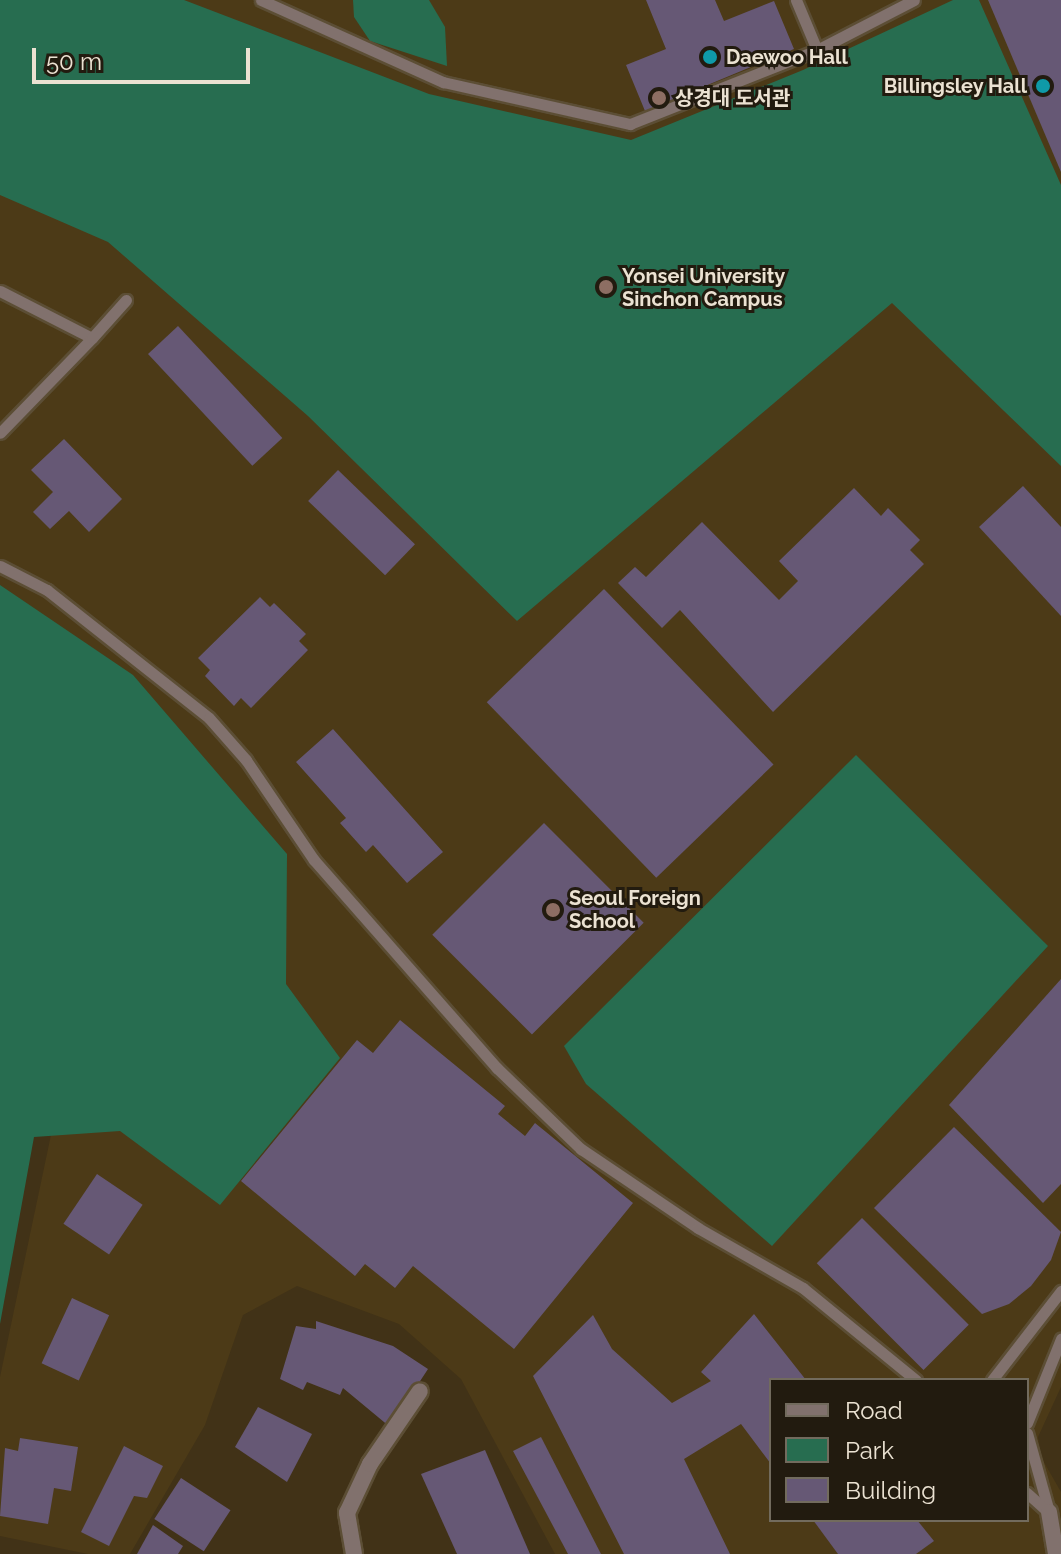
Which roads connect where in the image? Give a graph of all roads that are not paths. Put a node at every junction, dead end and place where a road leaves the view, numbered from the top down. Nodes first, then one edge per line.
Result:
1 (261, 0) edge
2 (796, 0) edge
3 (914, 0) edge
4 (817, 50) junction
5 (0, 291) edge
6 (126, 300) dead end
7 (92, 338) junction
8 (0, 433) edge
9 (0, 566) edge
10 (1061, 1291) edge
11 (1061, 1339) edge
12 (914, 1378) edge
13 (994, 1378) edge
14 (420, 1391) dead end
15 (1029, 1418) edge
16 (1029, 1440) edge
17 (1029, 1495) edge
18 (1049, 1512) junction
19 (354, 1554) edge
20 (1056, 1554) edge

1 - 4 lane
2 - 4 lane
3 - 4 lane
5 - 7 lane
6 - 7 lane
7 - 8 lane
9 - 12 lane
10 - 13 lane
11 - 15 lane
14 - 19 street
16 - 18 lane
17 - 18 lane
18 - 20 street

